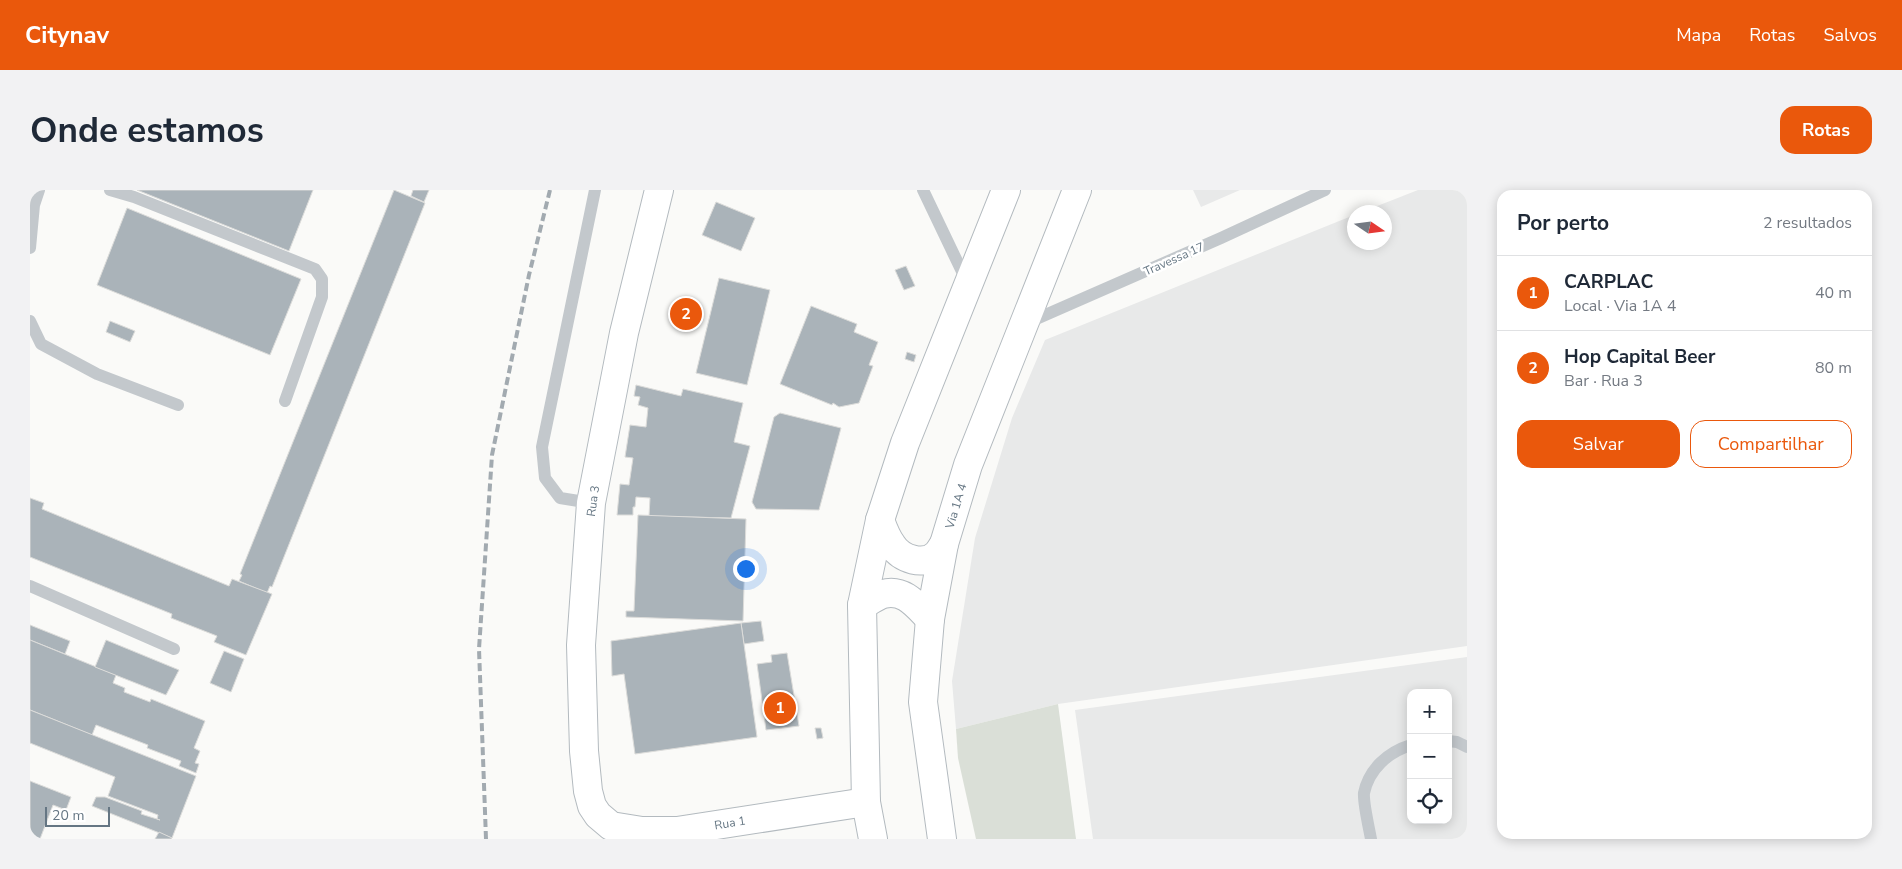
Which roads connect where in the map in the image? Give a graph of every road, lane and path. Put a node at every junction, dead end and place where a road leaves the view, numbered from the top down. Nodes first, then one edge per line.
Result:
1 (39, 190) edge
2 (110, 190) edge
3 (595, 190) edge
4 (659, 190) edge
5 (923, 190) edge
6 (1006, 190) edge
7 (1077, 190) edge
8 (1325, 190) edge
9 (30, 248) edge
10 (968, 284) junction
11 (30, 321) edge
12 (1023, 325) junction
13 (285, 401) dead end
14 (178, 405) dead end
15 (591, 503) junction
16 (880, 520) junction
17 (944, 544) junction
18 (30, 586) edge
19 (862, 606) junction
20 (930, 618) junction
21 (174, 649) dead end
22 (1452, 741) edge
23 (1407, 747) edge
24 (1467, 747) edge
25 (866, 802) junction
26 (598, 816) joint
27 (873, 839) edge
28 (942, 839) edge
29 (1371, 839) edge

1 - 9 lane
2 - 13 lane
3 - 15 lane
4 - 15 main road, Rua 3
5 - 10 lane
6 - 10 main road
7 - 12 main road, Via 1A 4
8 - 12 lane, Travessa 17
10 - 16 main road
11 - 14 lane
12 - 17 main road, Via 1A 4
15 - 26 main road, Rua 3
16 - 17 main road
16 - 19 main road
17 - 20 main road, Via 1A 4
18 - 21 lane
19 - 20 main road
19 - 25 main road
20 - 28 main road, Via 1A 4
22 - 24 lane
23 - 29 lane
25 - 26 main road, Rua 1
25 - 27 main road

